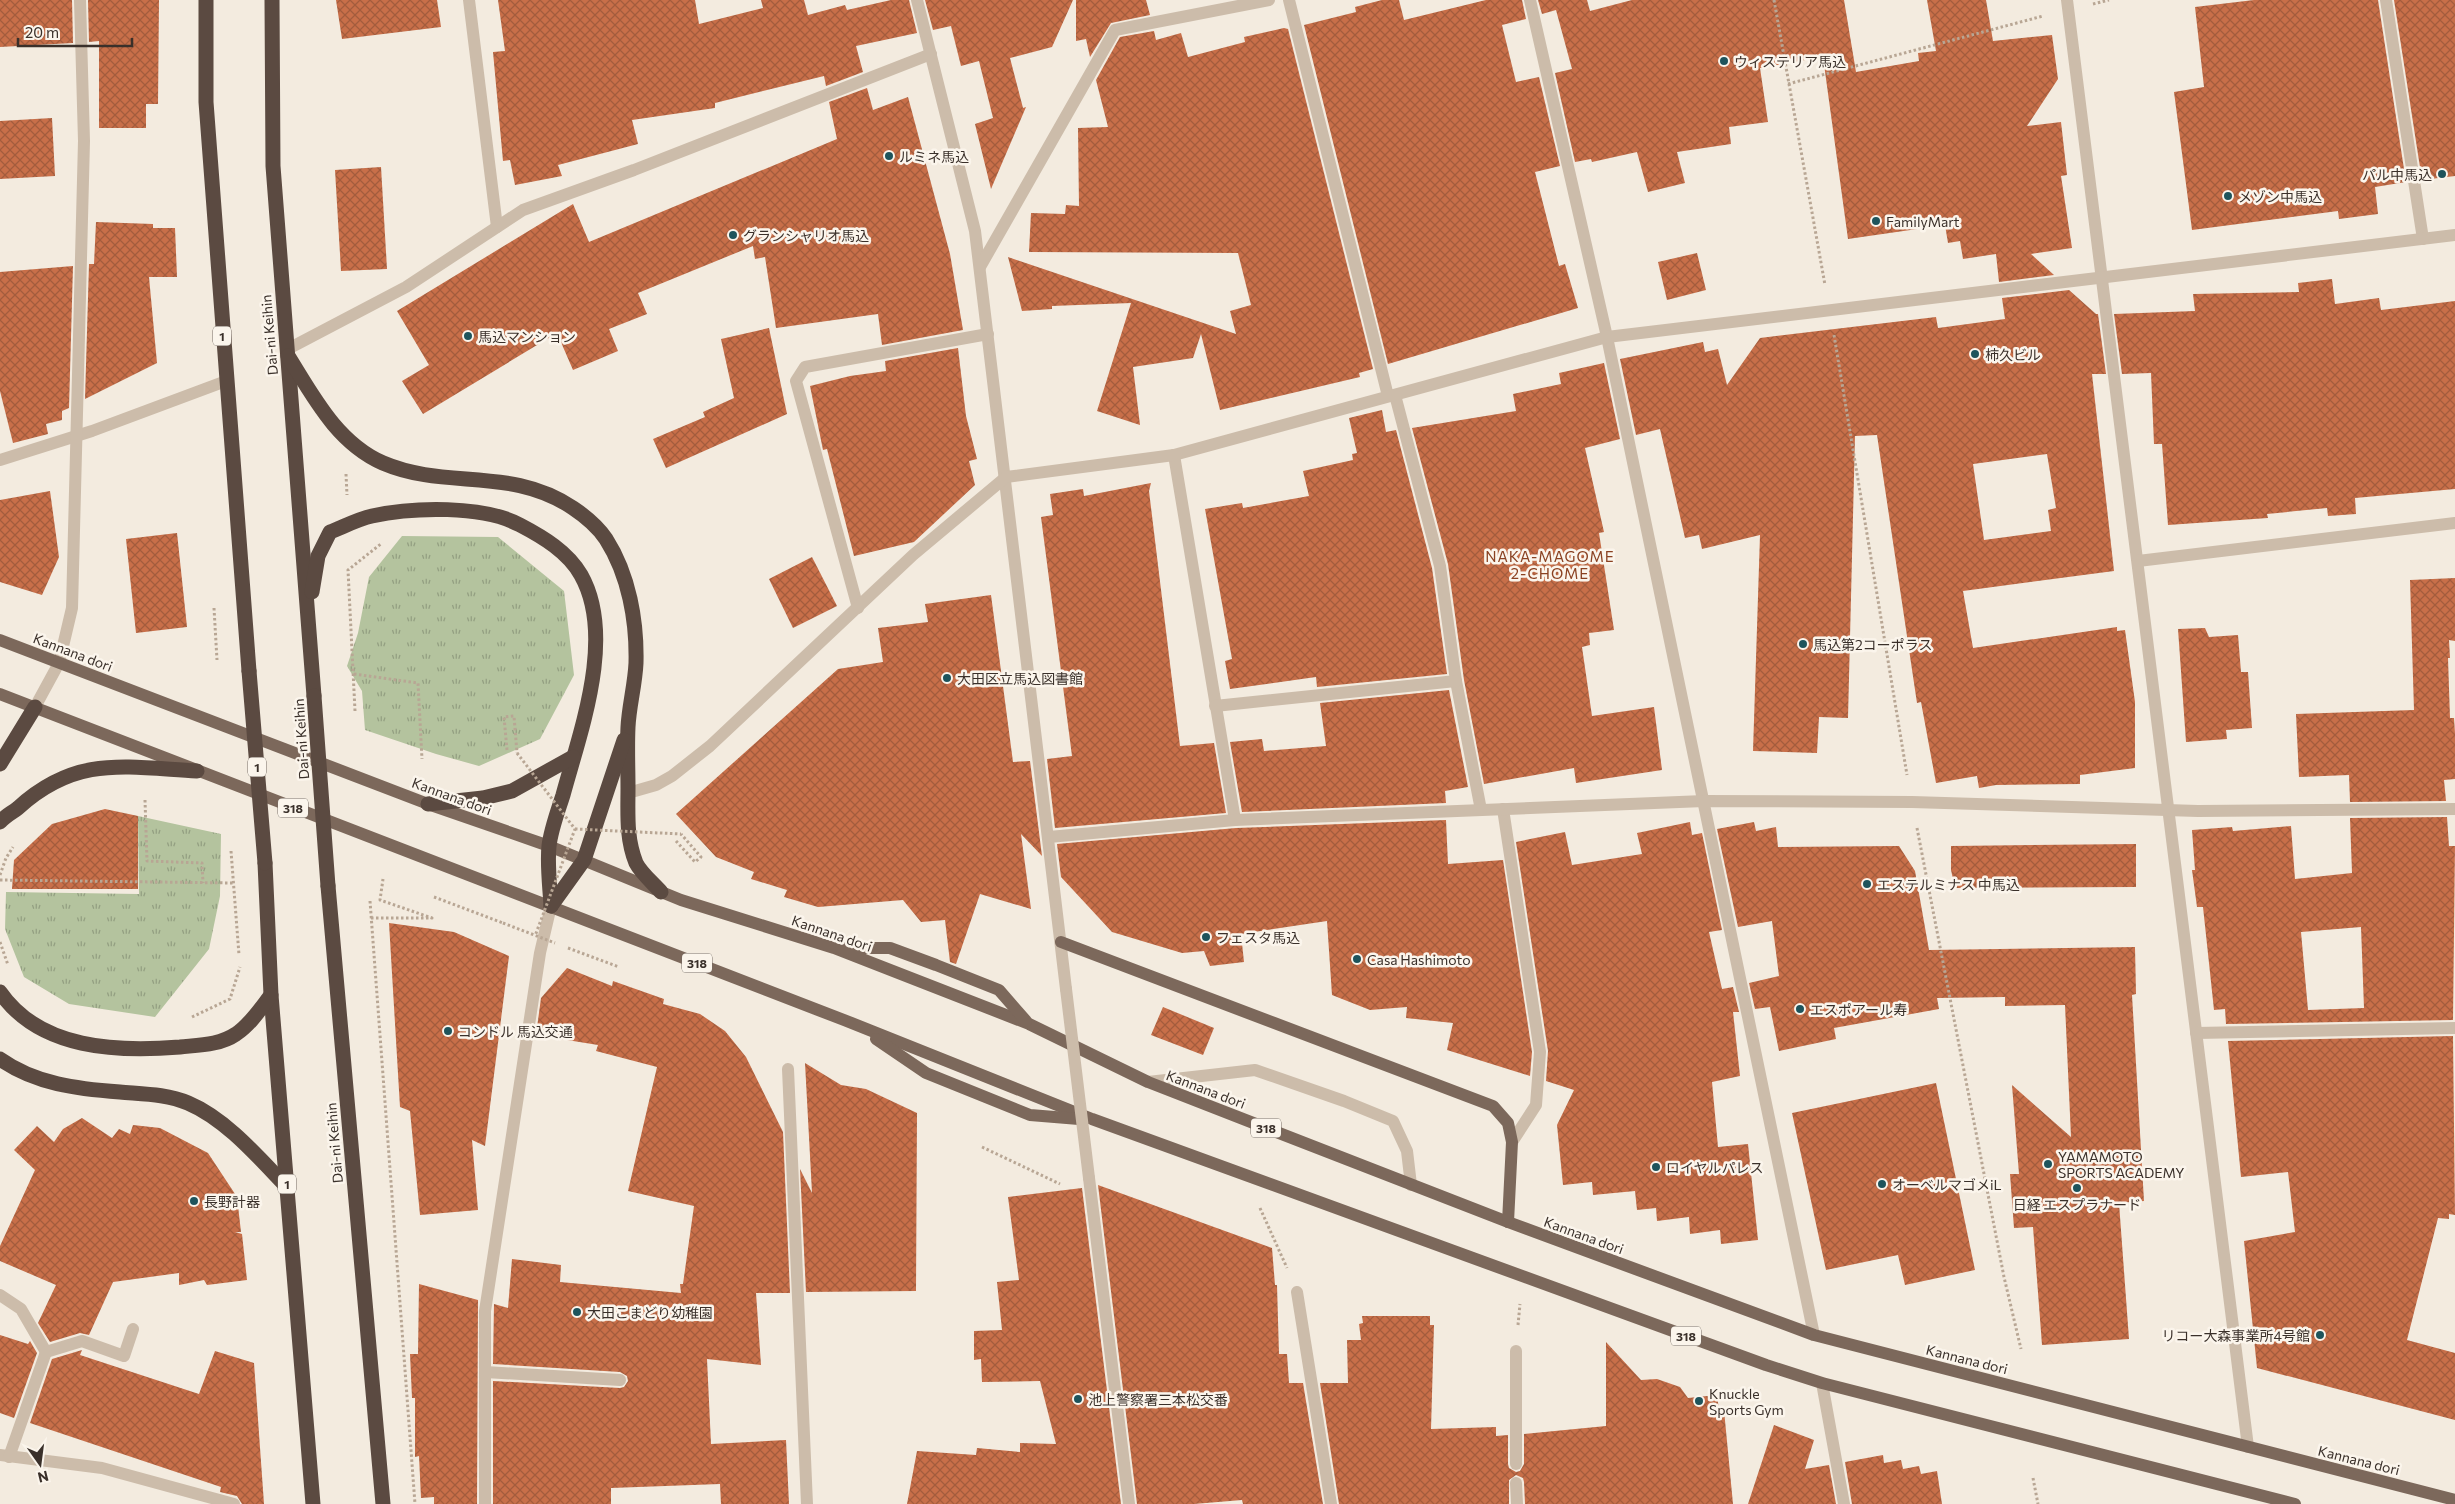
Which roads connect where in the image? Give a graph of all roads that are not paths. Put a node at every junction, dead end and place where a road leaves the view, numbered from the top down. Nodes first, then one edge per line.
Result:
1 (80, 0) edge
2 (206, 0) edge
3 (272, 0) edge
4 (470, 0) edge
5 (917, 0) edge
6 (1269, 0) edge
7 (1290, 0) edge
8 (1530, 0) edge
9 (2386, 0) edge
10 (2067, 5) edge
11 (930, 54) junction
12 (497, 227) junction
13 (2455, 235) edge
14 (2423, 239) junction
15 (980, 267) junction
16 (2100, 276) junction
17 (988, 334) junction
18 (1608, 337) junction
19 (287, 353) junction
20 (226, 381) junction
21 (1392, 395) junction
22 (75, 436) junction
23 (1174, 455) junction
24 (0, 460) edge
25 (1006, 477) junction
26 (2455, 523) edge
27 (2138, 561) junction
28 (309, 608) junction
29 (858, 608) junction
30 (0, 640) edge
31 (59, 663) junction
32 (1456, 681) junction
33 (0, 694) edge
34 (1215, 706) junction
35 (35, 707) junction
36 (628, 726) junction
37 (573, 757) junction
38 (0, 764) edge
39 (197, 771) junction
40 (628, 793) junction
41 (1704, 801) junction
42 (428, 804) junction
43 (1503, 809) junction
44 (1481, 810) junction
45 (2168, 810) junction
46 (2455, 810) edge
47 (1235, 820) junction
48 (0, 822) edge
49 (1049, 837) junction
50 (549, 846) junction
51 (584, 860) junction
52 (661, 892) junction
53 (551, 906) junction
54 (1061, 942) junction
55 (834, 948) junction
56 (0, 992) edge
57 (271, 995) junction
58 (844, 1020) junction
59 (1029, 1024) junction
60 (2455, 1028) edge
61 (2196, 1033) junction
62 (0, 1059) edge
63 (788, 1069) dead end
64 (1148, 1082) junction
65 (1092, 1119) junction
66 (1512, 1142) junction
67 (1411, 1185) junction
68 (287, 1187) junction
69 (1508, 1222) junction
70 (1297, 1292) road end
71 (0, 1296) edge
72 (133, 1329) dead end
73 (1814, 1335) junction
74 (1516, 1350) dead end
75 (46, 1352) junction
76 (486, 1372) junction
77 (620, 1380) dead end
78 (1822, 1383) junction
79 (2248, 1447) junction
80 (5, 1456) edge
81 (1516, 1464) dead end
82 (1516, 1483) dead end
83 (2455, 1500) edge
84 (234, 1504) edge
85 (314, 1504) edge
86 (382, 1504) edge
87 (485, 1504) edge
88 (807, 1504) edge
89 (1129, 1504) edge
90 (1331, 1504) edge
91 (1517, 1504) edge
92 (1844, 1504) edge
93 (2295, 1504) edge

1 - 22 street
2 - 20 highway, 1
3 - 19 highway, Dai-ni Keihin
4 - 12 street
5 - 11 street
6 - 15 street
7 - 21 street
8 - 18 street
9 - 14 street
10 - 16 street
11 - 12 street
11 - 15 street
12 - 19 street
13 - 14 street
14 - 16 street
15 - 17 street
16 - 18 street
16 - 27 street
17 - 25 street
17 - 29 street
18 - 21 street
18 - 41 street
19 - 28 highway, Dai-ni Keihin
19 - 36 highway
20 - 22 street
20 - 57 highway, 1, bridge
21 - 23 street
21 - 32 street
22 - 24 street
22 - 31 street
23 - 25 street
23 - 34 street
25 - 29 street
25 - 49 street
26 - 27 street
27 - 45 street
28 - 37 highway
28 - 86 highway, Dai-ni Keihin, bridge
29 - 40 street
30 - 31 main road, Kannana dori / 318
31 - 35 street
31 - 42 main road, Kannana dori / 318
32 - 34 street
32 - 44 street
33 - 35 main road, 318
34 - 47 street
35 - 38 highway
35 - 39 main road, 318
36 - 40 highway
36 - 51 highway
37 - 42 highway
37 - 50 highway
39 - 48 highway
39 - 53 main road, 318
40 - 52 highway
41 - 43 street
41 - 45 street
41 - 73 street
42 - 50 main road, Kannana dori / 318
43 - 44 street
43 - 66 street
44 - 47 street
45 - 46 street
45 - 61 street
47 - 49 street
49 - 54 street
50 - 51 main road, Kannana dori / 318
50 - 53 highway
51 - 52 main road, Kannana dori / 318
51 - 53 highway
52 - 55 main road, Kannana dori / 318
53 - 58 main road, 318
53 - 76 street
54 - 66 main road
54 - 89 street, bridge
55 - 59 main road, Kannana dori / 318
55 - 59 main road
56 - 57 highway
57 - 68 highway, 1
58 - 65 main road, 318
58 - 65 main road
59 - 64 main road, Kannana dori / 318
60 - 61 street
61 - 79 street
62 - 68 highway
63 - 88 street
64 - 67 main road, Kannana dori / 318
64 - 67 street
65 - 78 main road, 318
66 - 69 main road
67 - 69 main road, Kannana dori / 318
68 - 85 highway, 1
69 - 73 main road, Kannana dori / 318
70 - 90 street
71 - 75 street
72 - 75 street
73 - 79 main road, Kannana dori / 318
74 - 81 street
75 - 80 street
76 - 77 street
76 - 87 street
78 - 92 street
78 - 93 main road, 318
79 - 83 main road, Kannana dori / 318
80 - 84 street
82 - 91 street

